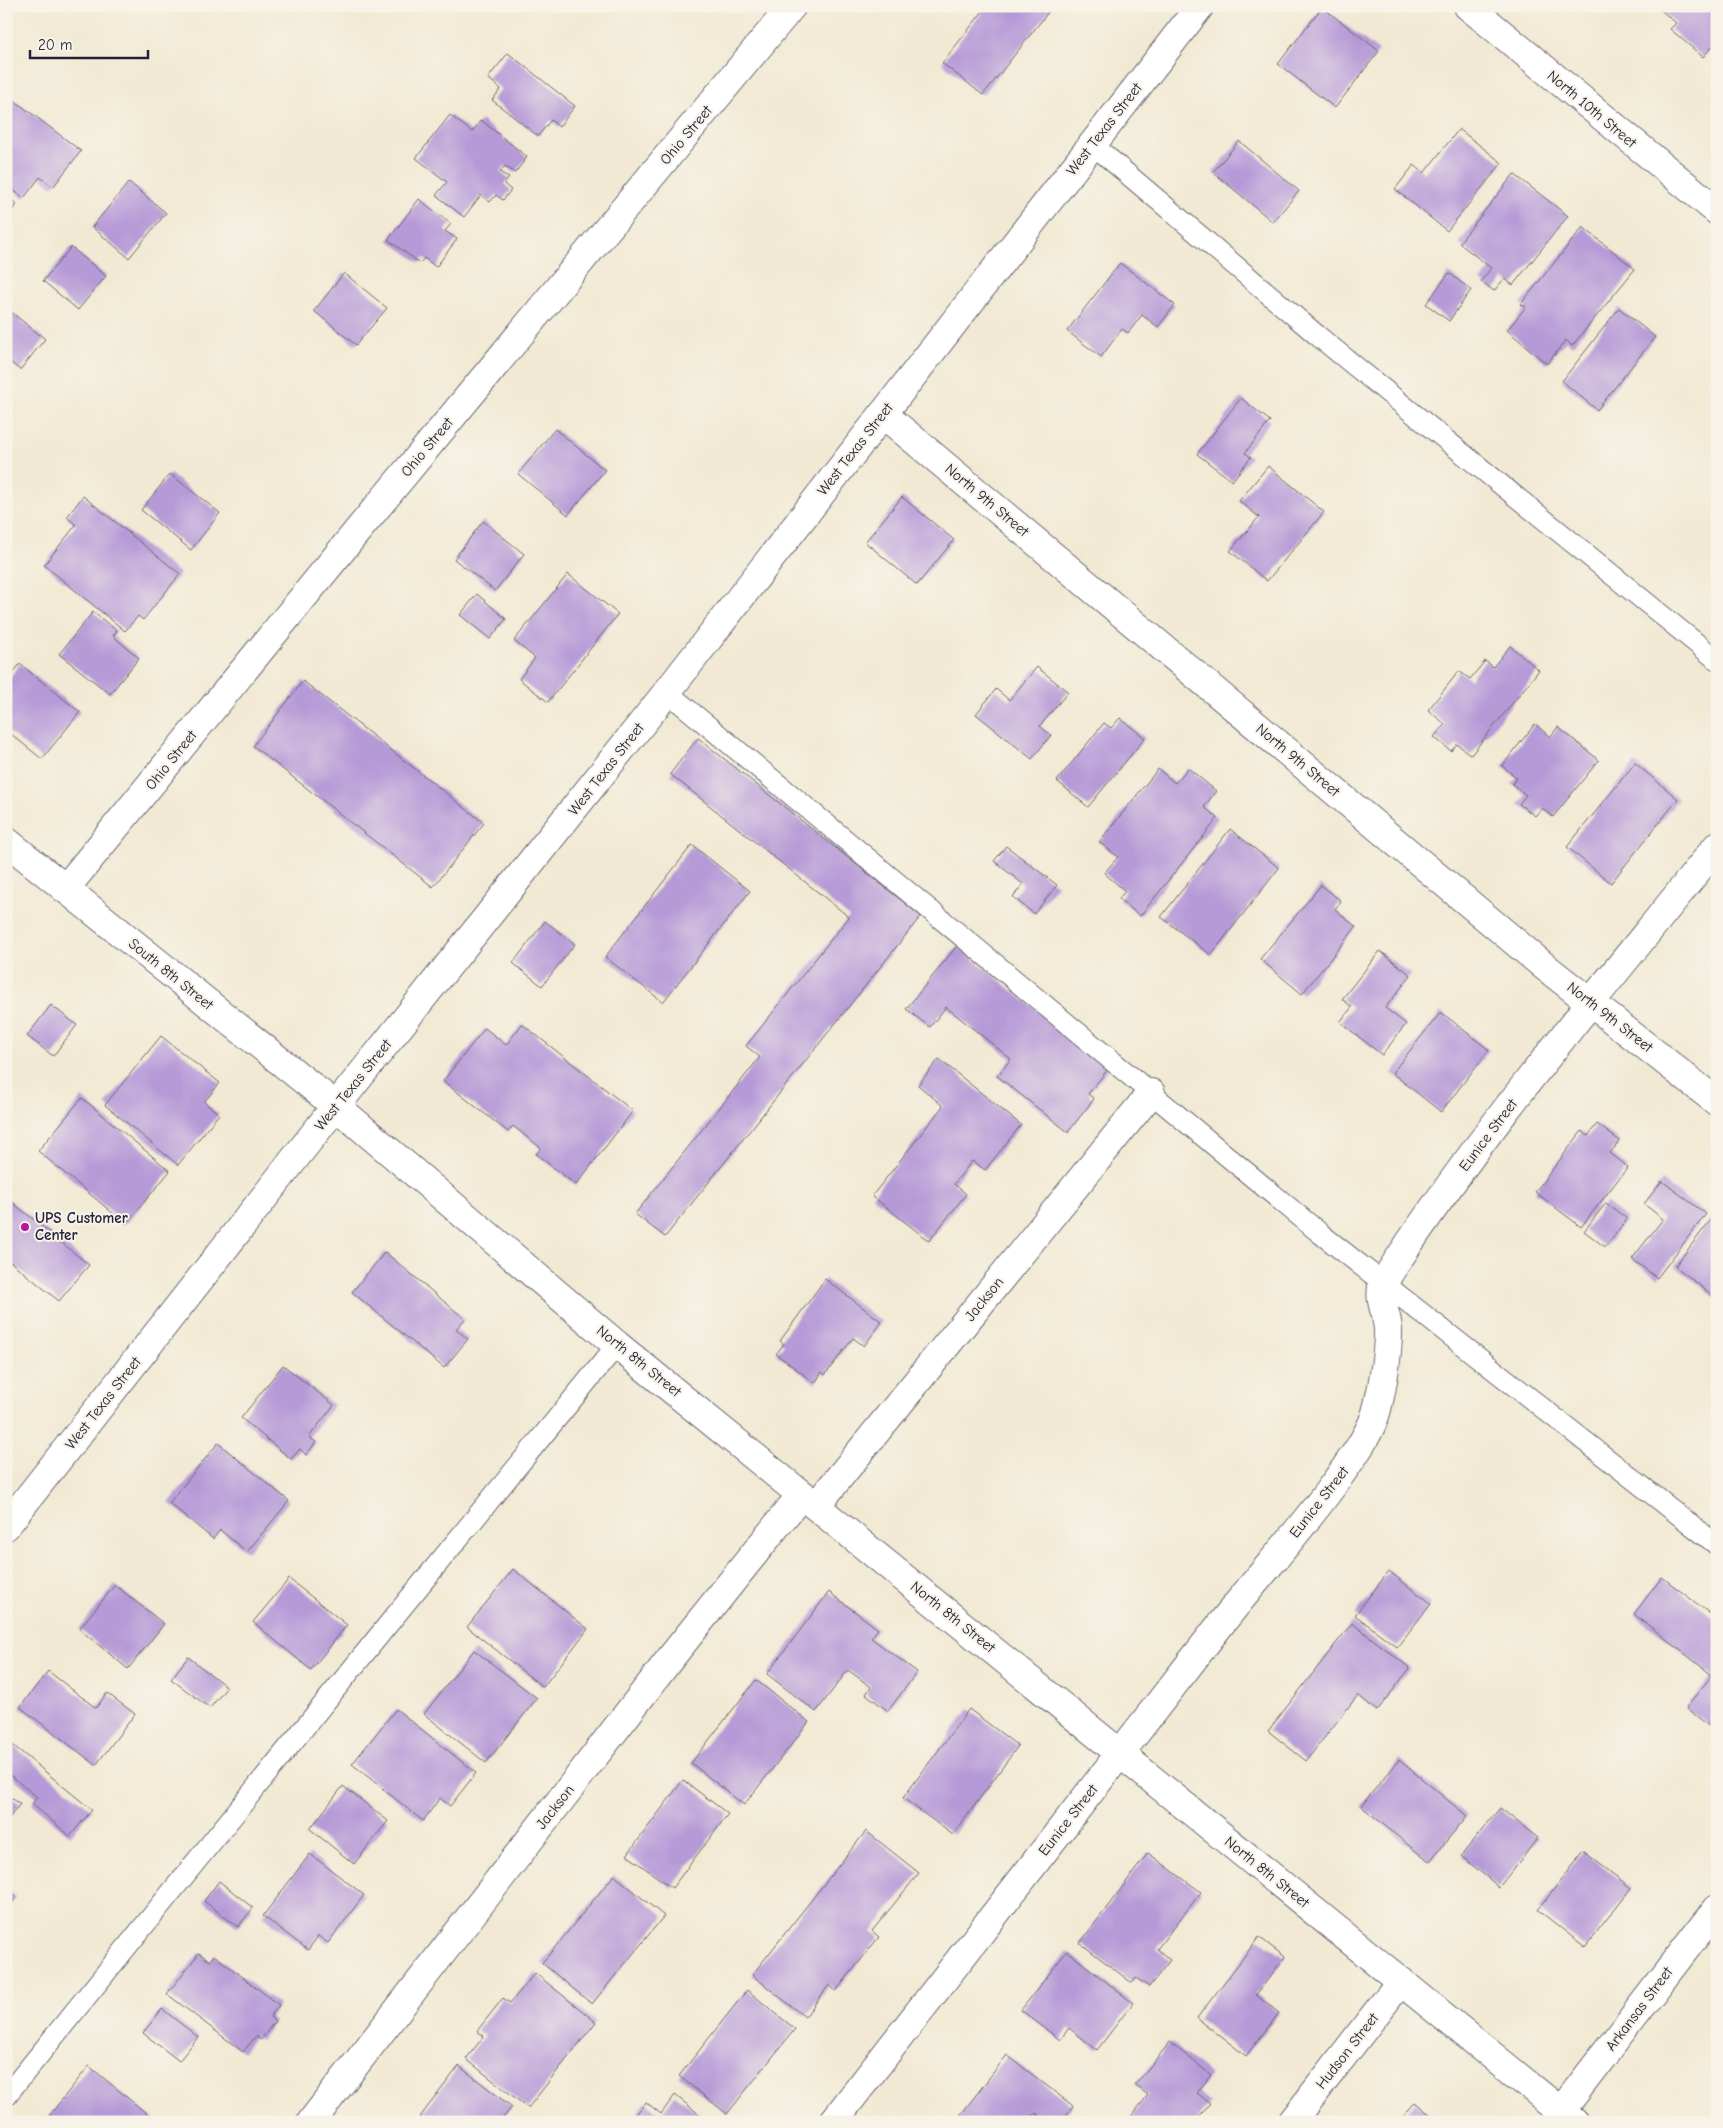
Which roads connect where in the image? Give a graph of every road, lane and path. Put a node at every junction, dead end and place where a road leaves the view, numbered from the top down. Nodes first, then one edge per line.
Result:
1 (792, 6) edge
2 (1200, 6) edge
3 (1468, 6) edge
4 (1092, 144) junction
5 (1717, 211) edge
6 (883, 414) junction
7 (1717, 660) edge
8 (667, 692) junction
9 (6, 841) edge
10 (1717, 846) edge
11 (65, 889) junction
12 (1592, 1003) junction
13 (1151, 1093) junction
14 (1717, 1102) edge
15 (336, 1106) junction
16 (1383, 1283) junction
17 (617, 1345) junction
18 (809, 1500) junction
19 (6, 1526) edge
20 (1717, 1545) edge
21 (1120, 1753) junction
22 (1717, 1908) edge
23 (1401, 1981) junction
24 (6, 2096) edge
25 (1568, 2116) edge
26 (311, 2122) edge
27 (833, 2122) edge
28 (1292, 2122) edge

1 - 11 street, Ohio Street
2 - 4 street, West Texas Street
3 - 5 street, North 10th Street
4 - 6 street, West Texas Street
4 - 7 lane
6 - 8 street, West Texas Street
6 - 12 street, North 9th Street
8 - 13 lane
8 - 15 street, West Texas Street
9 - 11 street, South 8th Street
10 - 12 street, Eunice Street
11 - 15 street, South 8th Street
12 - 14 street, North 9th Street
12 - 16 street, Eunice Street
13 - 16 lane
13 - 18 street, Jackson
15 - 17 street, North 8th Street
15 - 19 street, West Texas Street
16 - 20 lane
16 - 21 street, Eunice Street
17 - 18 street, North 8th Street
17 - 24 lane
18 - 21 street, North 8th Street
18 - 26 street, Jackson
21 - 23 street, North 8th Street
21 - 27 street, Eunice Street
22 - 25 street, Arkansas Street
23 - 25 street, North 8th Street
23 - 28 street, Hudson Street

